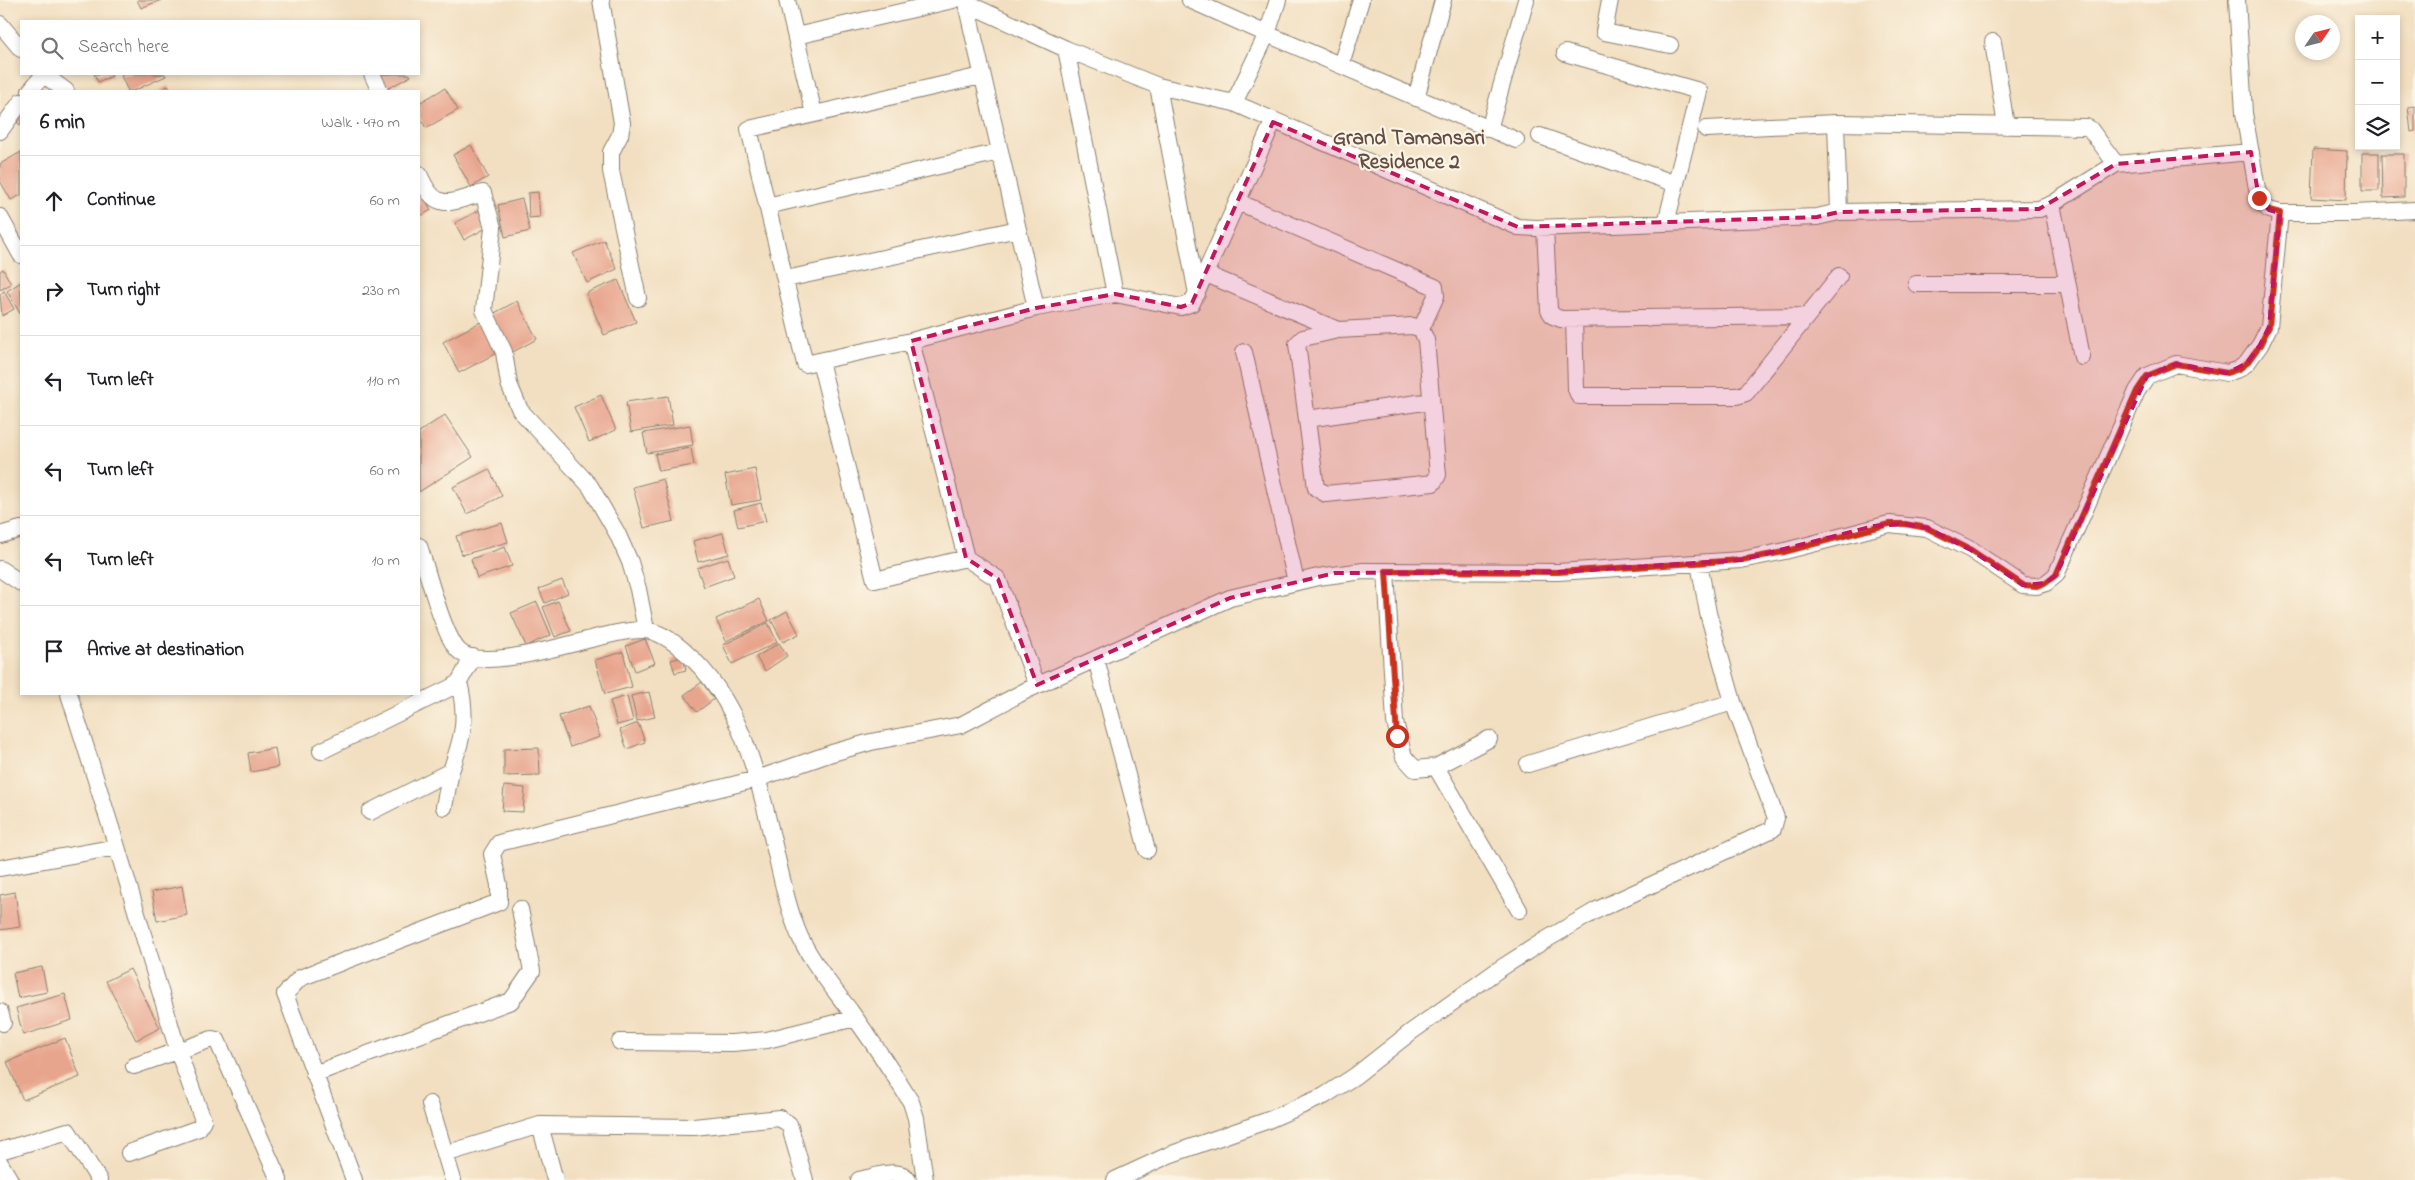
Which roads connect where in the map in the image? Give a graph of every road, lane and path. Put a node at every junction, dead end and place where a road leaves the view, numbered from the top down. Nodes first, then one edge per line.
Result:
1 (601, 0) edge
2 (788, 0) edge
3 (1190, 0) edge
4 (1278, 0) edge
5 (1360, 0) edge
6 (1443, 0) edge
7 (1526, 0) edge
8 (1610, 0) edge
9 (2237, 0) edge
10 (959, 1) edge
11 (0, 24) edge
12 (1267, 34) junction
13 (796, 36) junction
14 (1993, 42) dead end
15 (1670, 45) dead end
16 (20, 48) edge
17 (1066, 49) junction
18 (1565, 53) dead end
19 (1341, 65) junction
20 (43, 75) edge
21 (45, 75) edge
22 (372, 75) edge
23 (981, 76) junction
24 (1158, 86) junction
25 (31, 90) edge
26 (65, 90) edge
27 (380, 90) edge
28 (1416, 98) junction
29 (20, 103) edge
30 (1234, 103) junction
31 (814, 114) junction
32 (1273, 122) junction
33 (1836, 123) junction
34 (2006, 126) junction
35 (1489, 129) junction
36 (1706, 129) dead end
37 (0, 131) edge
38 (1540, 136) dead end
39 (1516, 140) dead end
40 (999, 152) junction
41 (2250, 152) junction
42 (2116, 164) junction
43 (420, 176) edge
44 (1676, 184) junction
45 (1238, 202) junction
46 (2052, 204) junction
47 (767, 206) junction
48 (2415, 210) edge
49 (1840, 212) junction
50 (2280, 213) junction
51 (0, 217) edge
52 (1666, 223) junction
53 (1545, 228) junction
54 (1018, 229) junction
55 (20, 253) edge
56 (1206, 274) junction
57 (1839, 276) dead end
58 (786, 280) junction
59 (1916, 284) dead end
60 (2066, 284) junction
61 (1115, 294) junction
62 (1198, 294) junction
63 (638, 298) dead end
64 (1036, 308) junction
65 (1806, 316) junction
66 (1574, 319) junction
67 (1338, 330) junction
68 (1420, 330) junction
69 (911, 341) junction
70 (1244, 352) dead end
71 (2082, 357) dead end
72 (820, 361) junction
73 (1431, 401) junction
74 (1307, 419) junction
75 (20, 529) edge
76 (0, 535) edge
77 (420, 550) edge
78 (966, 558) junction
79 (1699, 562) junction
80 (0, 569) edge
81 (1386, 571) junction
82 (20, 582) edge
83 (1296, 582) junction
84 (646, 630) junction
85 (473, 657) junction
86 (1096, 659) junction
87 (459, 682) junction
88 (1037, 685) junction
89 (69, 695) edge
90 (1732, 702) junction
91 (1489, 738) dead end
92 (321, 751) dead end
93 (1528, 764) dead end
94 (1436, 767) junction
95 (451, 772) junction
96 (757, 779) junction
97 (444, 807) dead end
98 (370, 812) dead end
99 (117, 847) junction
100 (1147, 850) dead end
101 (0, 868) edge
102 (520, 909) dead end
103 (1518, 910) dead end
104 (855, 1018) junction
105 (620, 1042) dead end
106 (178, 1051) junction
107 (134, 1066) dead end
108 (314, 1074) junction
109 (430, 1104) dead end
110 (540, 1125) junction
111 (0, 1151) edge
112 (129, 1154) dead end
113 (445, 1154) junction
114 (0, 1164) edge
115 (10, 1180) edge
116 (99, 1180) edge
117 (279, 1180) edge
118 (354, 1180) edge
119 (453, 1180) edge
120 (555, 1180) edge
121 (806, 1180) edge
122 (859, 1180) edge
123 (908, 1180) edge
124 (924, 1180) edge
125 (1115, 1180) edge

1 - 63 street
2 - 13 street
3 - 12 street
4 - 12 street
5 - 19 street
6 - 28 street
7 - 35 street
8 - 15 street
9 - 41 street
10 - 13 street
10 - 17 street
10 - 23 street
11 - 16 street
12 - 19 street
12 - 30 street
13 - 31 street
14 - 34 street
17 - 24 street
17 - 61 street
18 - 44 street
19 - 28 street
20 - 25 street
21 - 26 street
22 - 27 street
23 - 31 street
23 - 40 street
24 - 30 street
24 - 62 street
28 - 35 street
29 - 37 street
30 - 32 street
31 - 47 street
32 - 45 street
32 - 53 street
33 - 34 street
33 - 36 street
33 - 49 street
34 - 42 street
35 - 39 street
38 - 44 street
40 - 47 street
40 - 54 street
41 - 42 street
41 - 50 street
42 - 46 street
43 - 84 street
44 - 52 street
45 - 56 street
45 - 68 street
46 - 49 street
46 - 60 street
47 - 58 street
48 - 50 street
49 - 52 street
50 - 79 street
51 - 55 street
52 - 53 street
53 - 66 street
54 - 58 street
54 - 64 street
56 - 62 street
56 - 67 street
57 - 65 street
58 - 72 street
59 - 60 street
60 - 71 street
61 - 62 street
61 - 64 street
64 - 69 street
65 - 66 street
65 - 66 street
67 - 68 street
67 - 74 street
68 - 73 street
69 - 72 street
69 - 78 street
70 - 83 street
72 - 78 street
73 - 74 street
73 - 74 street
75 - 76 street
77 - 85 street
78 - 88 street
79 - 81 street
79 - 90 street
80 - 82 street
81 - 83 street
81 - 94 street
83 - 86 street
84 - 85 street
84 - 96 street
85 - 87 street
86 - 88 street
86 - 100 street
87 - 92 street
87 - 95 street
88 - 96 street
89 - 99 street
90 - 93 street
90 - 125 street
91 - 94 street
94 - 103 street
95 - 97 street
95 - 98 street
96 - 104 street
96 - 108 street
99 - 101 street
99 - 106 street
102 - 108 street
104 - 105 street
104 - 124 street
106 - 107 street
106 - 112 street
106 - 117 street
108 - 118 street
109 - 113 street
110 - 113 street
110 - 120 street
110 - 121 street
111 - 116 street
113 - 119 street
114 - 115 street
122 - 123 street

